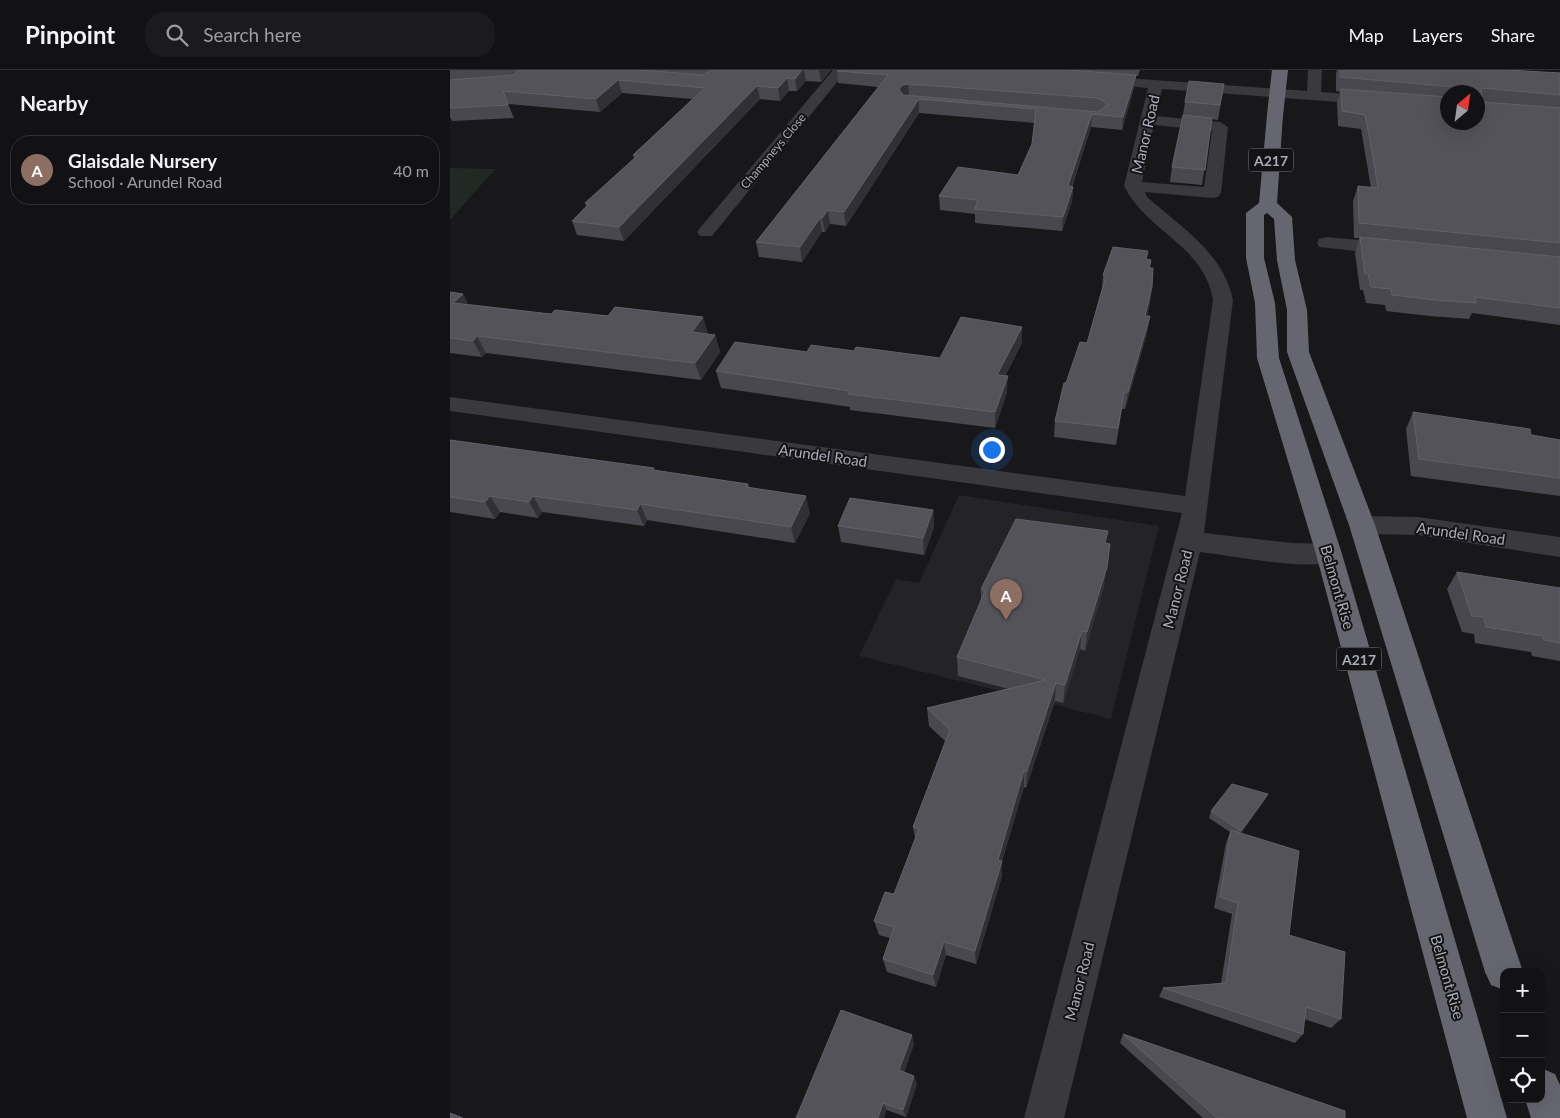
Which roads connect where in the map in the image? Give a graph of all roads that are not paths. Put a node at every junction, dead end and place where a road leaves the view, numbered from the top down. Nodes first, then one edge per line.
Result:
1 (840, 70) edge
2 (1280, 70) edge
3 (1315, 70) edge
4 (1080, 78) edge
5 (1156, 84) junction
6 (1306, 95) junction
7 (1440, 105) edge
8 (1147, 120) junction
9 (1134, 186) junction
10 (1268, 205) junction
11 (706, 232) dead end
12 (1326, 243) dead end
13 (1414, 252) edge
14 (450, 404) edge
15 (1196, 506) junction
16 (1362, 525) junction
17 (1189, 542) junction
18 (1560, 546) edge
19 (1329, 554) junction
20 (1503, 968) edge
21 (1545, 1100) edge
22 (1044, 1118) edge
23 (1487, 1118) edge
24 (1551, 1118) edge

1 - 11 street, Champneys Close
2 - 10 highway, A217, bridge
3 - 6 street
4 - 5 street
5 - 6 street
5 - 8 street, Manor Road
6 - 7 street
8 - 9 street, Manor Road
8 - 9 street
9 - 15 street, Manor Road
10 - 16 highway, A217
10 - 19 highway, Belmont Rise / A217
12 - 13 street
14 - 15 street, Arundel Road
15 - 17 street, Manor Road
16 - 18 street, Arundel Road
16 - 20 highway, A217
17 - 19 street
17 - 22 street, Manor Road
19 - 23 highway, Belmont Rise / A217
21 - 24 highway

